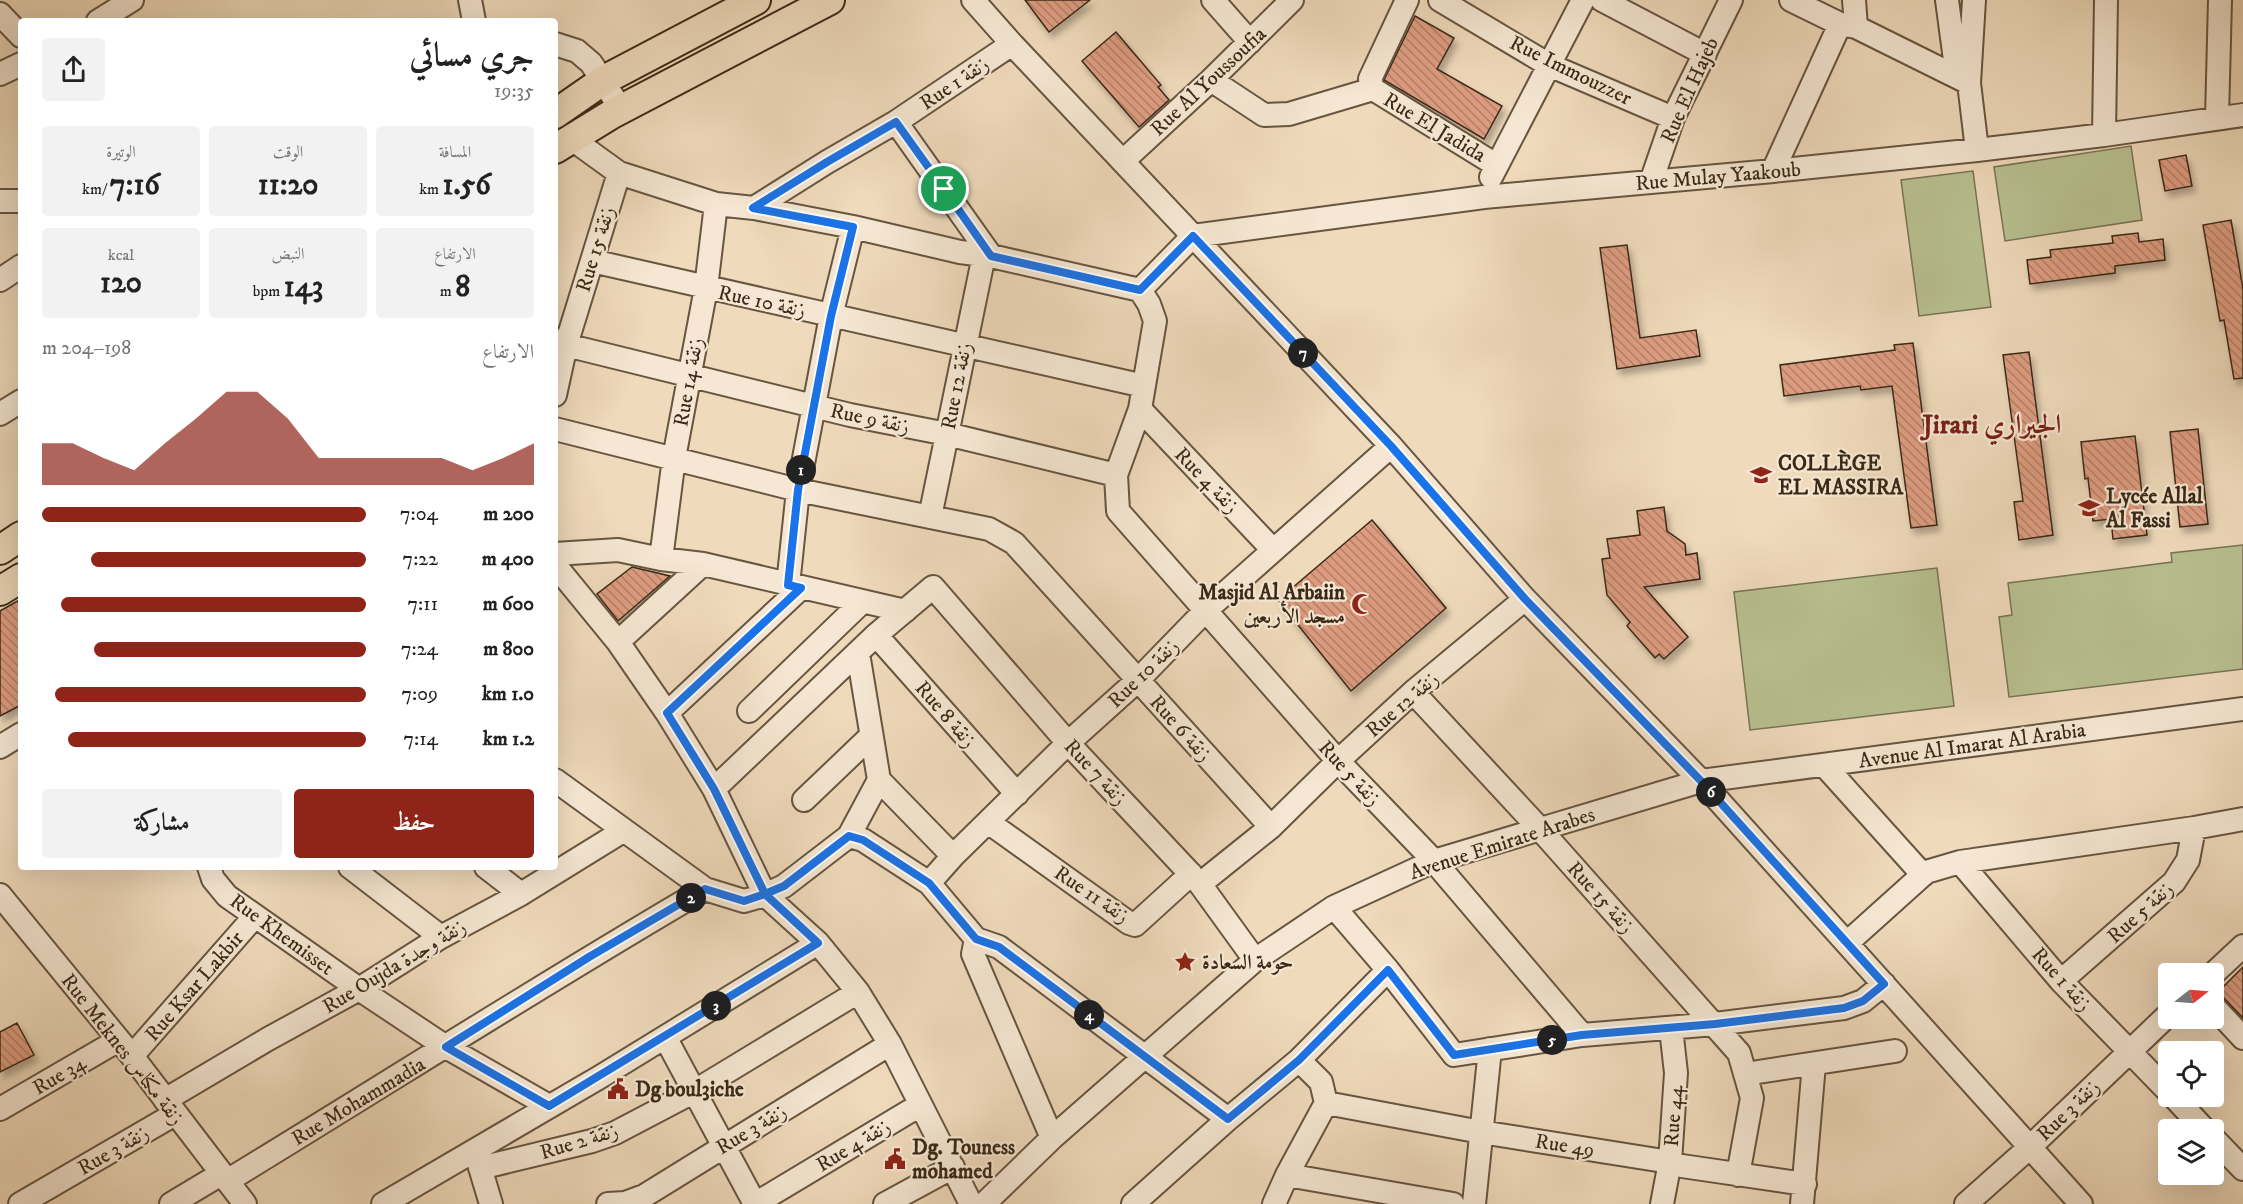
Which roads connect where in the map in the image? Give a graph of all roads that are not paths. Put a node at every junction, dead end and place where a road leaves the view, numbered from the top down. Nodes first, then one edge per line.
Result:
1 (132, 0) edge
2 (470, 0) edge
3 (756, 0) edge
4 (830, 0) edge
5 (973, 0) edge
6 (1213, 0) edge
7 (1292, 0) edge
8 (1407, 0) edge
9 (1440, 0) edge
10 (1583, 0) edge
11 (1602, 0) edge
12 (1731, 0) edge
13 (1791, 0) edge
14 (1854, 0) edge
15 (1947, 0) edge
16 (1974, 0) edge
17 (2106, 0) edge
18 (2220, 0) edge
19 (0, 14) edge
20 (103, 18) edge
21 (473, 18) edge
22 (1848, 26) junction
23 (18, 33) edge
24 (1250, 42) junction
25 (1012, 44) junction
26 (558, 45) edge
27 (1705, 54) junction
28 (1550, 65) junction
29 (18, 66) edge
30 (0, 75) edge
31 (1963, 79) junction
32 (604, 80) junction
33 (1211, 80) junction
34 (1372, 84) junction
35 (621, 109) junction
36 (558, 112) edge
37 (2243, 115) edge
38 (1673, 118) junction
39 (2217, 118) junction
40 (896, 122) junction
41 (2104, 135) junction
42 (563, 144) edge
43 (1977, 150) junction
44 (1123, 161) junction
45 (1496, 165) junction
46 (1773, 171) junction
47 (619, 173) junction
48 (1651, 182) junction
49 (1484, 197) junction
50 (0, 201) edge
51 (18, 201) edge
52 (716, 204) junction
53 (753, 208) junction
54 (853, 227) junction
55 (1193, 236) junction
56 (988, 256) junction
57 (592, 261) junction
58 (18, 269) edge
59 (0, 280) edge
60 (706, 288) junction
61 (1140, 290) junction
62 (831, 316) junction
63 (560, 343) edge
64 (964, 345) junction
65 (558, 364) edge
66 (689, 375) junction
67 (1144, 386) junction
68 (18, 402) edge
69 (813, 406) junction
70 (1140, 410) junction
71 (0, 414) edge
72 (558, 430) edge
73 (947, 434) junction
74 (1391, 446) junction
75 (674, 458) junction
76 (1116, 475) junction
77 (798, 490) junction
78 (930, 517) junction
79 (18, 538) edge
80 (0, 550) edge
81 (1273, 550) junction
82 (558, 554) edge
83 (661, 559) junction
84 (703, 564) junction
85 (558, 569) edge
86 (18, 580) edge
87 (795, 587) junction
88 (0, 591) edge
89 (1525, 599) junction
90 (862, 602) junction
91 (905, 611) junction
92 (1205, 611) junction
93 (876, 635) junction
94 (618, 642) junction
95 (858, 653) junction
96 (1138, 680) junction
97 (1413, 692) junction
98 (2243, 709) edge
99 (749, 711) dead end
100 (667, 713) junction
101 (18, 736) edge
102 (871, 736) junction
103 (1068, 742) junction
104 (0, 747) edge
105 (1338, 761) junction
106 (1824, 765) junction
107 (879, 780) junction
108 (1701, 781) junction
109 (558, 782) edge
110 (714, 789) junction
111 (1017, 794) junction
112 (804, 800) dead end
113 (2243, 819) edge
114 (988, 822) junction
115 (1271, 827) junction
116 (1539, 828) junction
117 (2194, 828) junction
118 (623, 831) junction
119 (849, 836) junction
120 (953, 856) junction
121 (1434, 861) junction
122 (1960, 861) junction
123 (210, 870) edge
124 (354, 870) edge
125 (490, 870) edge
126 (1923, 875) junction
127 (1196, 879) junction
128 (929, 883) junction
129 (705, 889) junction
130 (521, 894) junction
131 (765, 894) junction
132 (0, 895) edge
133 (1334, 907) junction
134 (255, 916) junction
135 (441, 937) junction
136 (976, 939) junction
137 (818, 943) junction
138 (1846, 943) junction
139 (2243, 946) edge
140 (1256, 960) junction
141 (2224, 964) edge
142 (1388, 970) junction
143 (2061, 981) junction
144 (1884, 984) junction
145 (359, 989) junction
146 (858, 992) junction
147 (2224, 1018) edge
148 (1715, 1024) junction
149 (2158, 1024) edge
150 (1671, 1028) junction
151 (1582, 1035) junction
152 (665, 1037) junction
153 (2243, 1038) edge
154 (890, 1044) junction
155 (446, 1047) junction
156 (125, 1049) junction
157 (1490, 1049) junction
158 (1895, 1051) dead end
159 (2129, 1051) junction
160 (1146, 1057) junction
161 (1299, 1060) junction
162 (1814, 1064) junction
163 (1745, 1074) junction
164 (2158, 1081) edge
165 (694, 1090) junction
166 (1326, 1103) junction
167 (920, 1105) junction
168 (549, 1106) junction
169 (170, 1107) junction
170 (2183, 1107) edge
171 (0, 1109) edge
172 (1228, 1119) junction
173 (2195, 1119) edge
174 (1481, 1132) junction
175 (1052, 1138) junction
176 (724, 1145) junction
177 (2030, 1147) junction
178 (2224, 1149) edge
179 (477, 1159) junction
180 (1670, 1162) junction
181 (953, 1167) junction
182 (2243, 1169) edge
183 (1287, 1175) junction
184 (1738, 1175) junction
185 (224, 1178) junction
186 (1803, 1194) edge
187 (20, 1204) edge
188 (171, 1204) edge
189 (245, 1204) edge
190 (383, 1204) edge
191 (491, 1204) edge
192 (608, 1204) edge
193 (755, 1204) edge
194 (885, 1204) edge
195 (971, 1204) edge
196 (984, 1204) edge
197 (1133, 1204) edge
198 (1274, 1204) edge
199 (1453, 1204) edge
200 (1474, 1204) edge
201 (1662, 1204) edge
202 (1966, 1204) edge
203 (2081, 1204) edge

1 - 20 street
2 - 21 street
3 - 32 main road
4 - 35 main road
5 - 25 street
6 - 24 street
7 - 24 street, Rue Al Youssoufia
8 - 34 street
9 - 28 street, Rue Immouzzer
10 - 28 street
11 - 27 street
12 - 27 street, Rue El Hajeb
13 - 22 street
14 - 22 street
15 - 31 street
16 - 31 street
17 - 41 street
18 - 39 street
19 - 23 street
22 - 31 street
22 - 46 street
24 - 33 street, Rue Al Youssoufia
25 - 40 street, Rue 1 زنقة
25 - 44 street
26 - 32 street
27 - 38 street, Rue El Hajeb
28 - 38 street, Rue Immouzzer
28 - 45 street
29 - 30 street
31 - 43 street
32 - 35 street
32 - 36 main road
33 - 34 street, Rue El Jadida
33 - 44 street, Rue Al Youssoufia
34 - 45 street, Rue El Jadida
35 - 42 main road
37 - 39 street, Rue Mulay Yaakoub
38 - 48 street, Rue El Hajeb
39 - 41 street, Rue Mulay Yaakoub
40 - 53 street, Rue 1 زنقة
40 - 56 street, Rue 1 زنقة
41 - 43 street, Rue Mulay Yaakoub
42 - 47 street
43 - 46 street, Rue Mulay Yaakoub
44 - 55 street
45 - 49 street
46 - 48 street, Rue Mulay Yaakoub
47 - 52 street
47 - 57 street, Rue 15 زنقة
48 - 49 street, Rue Mulay Yaakoub
49 - 55 street, Rue Mulay Yaakoub
50 - 51 street
52 - 53 street
52 - 60 street, Rue 14 زنقة
53 - 54 street
54 - 56 street
54 - 62 street
55 - 61 street
55 - 74 street
56 - 61 street
56 - 64 street, Rue 12 زنقة
57 - 60 street, Rue 10 زنقة
57 - 63 street, Rue 15 زنقة
58 - 59 street
60 - 62 street, Rue 10 زنقة
60 - 66 street, Rue 14 زنقة
61 - 67 street
62 - 64 street, Rue 10 زنقة
62 - 69 street
63 - 65 street, Rue 15 زنقة
63 - 66 street, Rue 9 زنقة
64 - 67 street, Rue 10 زنقة
64 - 73 street, Rue 12 زنقة
66 - 69 street, Rue 9 زنقة
66 - 75 street, Rue 14 زنقة
67 - 70 street
68 - 71 street
69 - 73 street, Rue 9 زنقة
69 - 77 street
70 - 76 street
70 - 81 street, Rue 4 زنقة
72 - 75 street
73 - 76 street, Rue 9 زنقة
73 - 78 street, Rue 12 زنقة
74 - 81 street, Rue 10 زنقة
74 - 89 street
75 - 77 street
75 - 83 street, Rue 14 زنقة
76 - 92 street, Rue 5 زنقة
77 - 78 street
77 - 87 street
78 - 96 street, Rue 6 زنقة
79 - 80 main road
81 - 92 street, Rue 10 زنقة
82 - 83 street
83 - 84 street
84 - 87 street
84 - 94 street
85 - 94 street
86 - 88 main road
87 - 90 street
87 - 100 street
89 - 97 street, Rue 12 زنقة
89 - 108 street
90 - 91 street
90 - 99 street
91 - 93 street
91 - 103 street, Rue 7 زنقة
92 - 96 street, Rue 10 زنقة
92 - 105 street, Rue 5 زنقة
93 - 95 street
93 - 111 street, Rue 8 زنقة
94 - 100 street
95 - 102 street
95 - 110 street
96 - 103 street, Rue 10 زنقة
96 - 115 street, Rue 6 زنقة
97 - 105 street, Rue 12 زنقة
97 - 116 street, Rue 15 زنقة
98 - 106 street, Avenue Al Imarat Al Arabia
100 - 110 street
101 - 104 street
102 - 107 street
102 - 112 street
103 - 111 street, Rue 10 زنقة
103 - 127 street, Rue 7 زنقة
105 - 115 street, Rue 12 زنقة
105 - 121 street, Rue 5 زنقة
106 - 108 street, Avenue Al Imarat Al Arabia
106 - 126 street
107 - 119 street
107 - 120 street
108 - 116 street, Avenue Emirate Arabes
108 - 138 street
109 - 118 street
110 - 131 street
111 - 114 street, Rue 10 زنقة
113 - 117 street
114 - 120 street, Rue 10 زنقة
114 - 127 street, Rue 11 زنقة
115 - 127 street, Rue 12 زنقة
116 - 121 street, Avenue Emirate Arabes
116 - 148 street, Rue 15 زنقة
117 - 122 street
117 - 143 street, Rue 5 زنقة
118 - 129 street
118 - 130 street, Rue Oujda زنقة وجدة
119 - 128 street
119 - 131 street
120 - 128 street, Rue 10 زنقة
121 - 133 street, Avenue Emirate Arabes
121 - 151 street, Rue 5 زنقة
122 - 126 street
122 - 143 street, Rue 1 زنقة
123 - 134 street, Rue Khemisset
124 - 135 street
125 - 130 street
126 - 138 street
127 - 140 street, Rue 7 زنقة
128 - 136 street
129 - 131 street
129 - 155 street, Rue Mohammadia
130 - 135 street, Rue Oujda زنقة وجدة
131 - 137 street
132 - 156 street, Rue Meknes زنقة مكناس
133 - 140 street, Avenue Emirate Arabes
133 - 142 street
134 - 145 street, Rue Khemisset
134 - 156 street, Rue Ksar Lakbir
135 - 145 street, Rue Oujda زنقة وجدة
136 - 160 street
136 - 175 street
137 - 146 street
137 - 152 street
138 - 144 street
139 - 141 street
140 - 160 street, Avenue Emirate Arabes
142 - 157 street
142 - 161 street
143 - 159 street, Rue 1 زنقة
144 - 148 street
144 - 177 street
145 - 155 street, Rue Khemisset
145 - 169 street, Rue Oujda زنقة وجدة
146 - 154 street
146 - 165 street, Rue 2 زنقة
147 - 153 street
148 - 150 street
148 - 163 street, Rue 15 زنقة
149 - 159 street, Rue 3 زنقة
150 - 151 street
150 - 180 street, Rue 44
151 - 157 street
152 - 165 street
152 - 168 street
154 - 167 street
154 - 176 street, Rue 3 زنقة
155 - 168 street, Rue Khemisset
155 - 185 street, Rue Mohammadia
156 - 169 street, Rue Meknes زنقة مكناس
156 - 171 street, Rue 34
157 - 174 street
158 - 162 street
159 - 164 street, Rue 1 زنقة
159 - 177 street, Rue 3 زنقة
160 - 172 street
160 - 175 street, Avenue Emirate Arabes
161 - 166 street
161 - 172 street
162 - 163 street
162 - 186 street
163 - 184 street, Rue 15 زنقة
165 - 176 street
165 - 179 street, Rue 2 زنقة
166 - 174 street, Rue 49
166 - 183 street
167 - 181 street
167 - 193 street, Rue 4 زنقة
168 - 179 street
169 - 185 street, Rue Meknes زنقة مكناس
169 - 187 street, Rue 3 زنقة
170 - 173 street
172 - 197 street
174 - 180 street, Rue 49
174 - 200 street
175 - 196 street, Avenue Emirate Arabes
176 - 192 street, Rue 3 زنقة
176 - 193 street
177 - 202 street, Rue 3 زنقة
177 - 203 street
178 - 182 street
179 - 190 street
179 - 191 street
180 - 184 street, Rue 49
180 - 201 street, Rue 44
181 - 194 street
181 - 195 street
183 - 198 street
183 - 199 street
184 - 186 street, Rue 49
185 - 188 street
185 - 189 street, Rue Meknes زنقة مكناس

